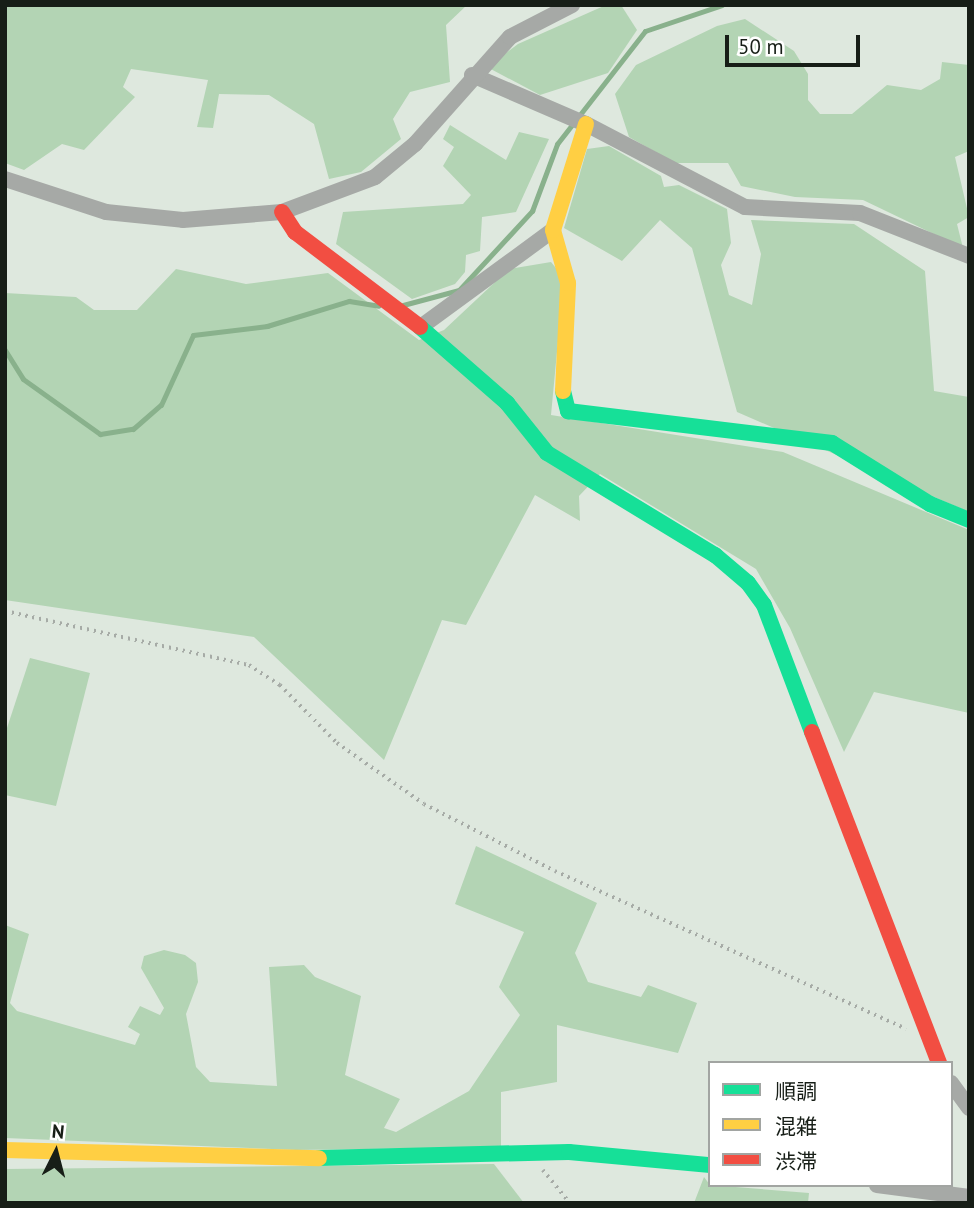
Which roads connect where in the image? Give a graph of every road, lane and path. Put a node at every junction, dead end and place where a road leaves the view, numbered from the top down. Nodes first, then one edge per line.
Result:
1 (572, 5) edge
2 (546, 11) edge
3 (472, 75) junction
4 (578, 121) junction
5 (5, 179) edge
6 (282, 212) junction
7 (553, 230) junction
8 (969, 256) edge
9 (422, 326) junction
10 (969, 520) edge
11 (5, 611) edge
12 (924, 1037) junction
13 (938, 1061) edge
14 (953, 1086) edge
15 (969, 1108) edge
16 (5, 1150) edge
17 (530, 1152) junction
18 (708, 1165) edge
19 (892, 1187) edge
20 (969, 1197) edge
21 (570, 1203) edge

1 - 2 street
2 - 3 street
3 - 4 street
3 - 6 street
4 - 7 street
4 - 8 street
5 - 6 street
6 - 9 street
7 - 9 street
7 - 10 street
9 - 12 street
11 - 12 path
12 - 13 street
14 - 15 street
16 - 17 street
17 - 18 street
17 - 21 path
19 - 20 street

